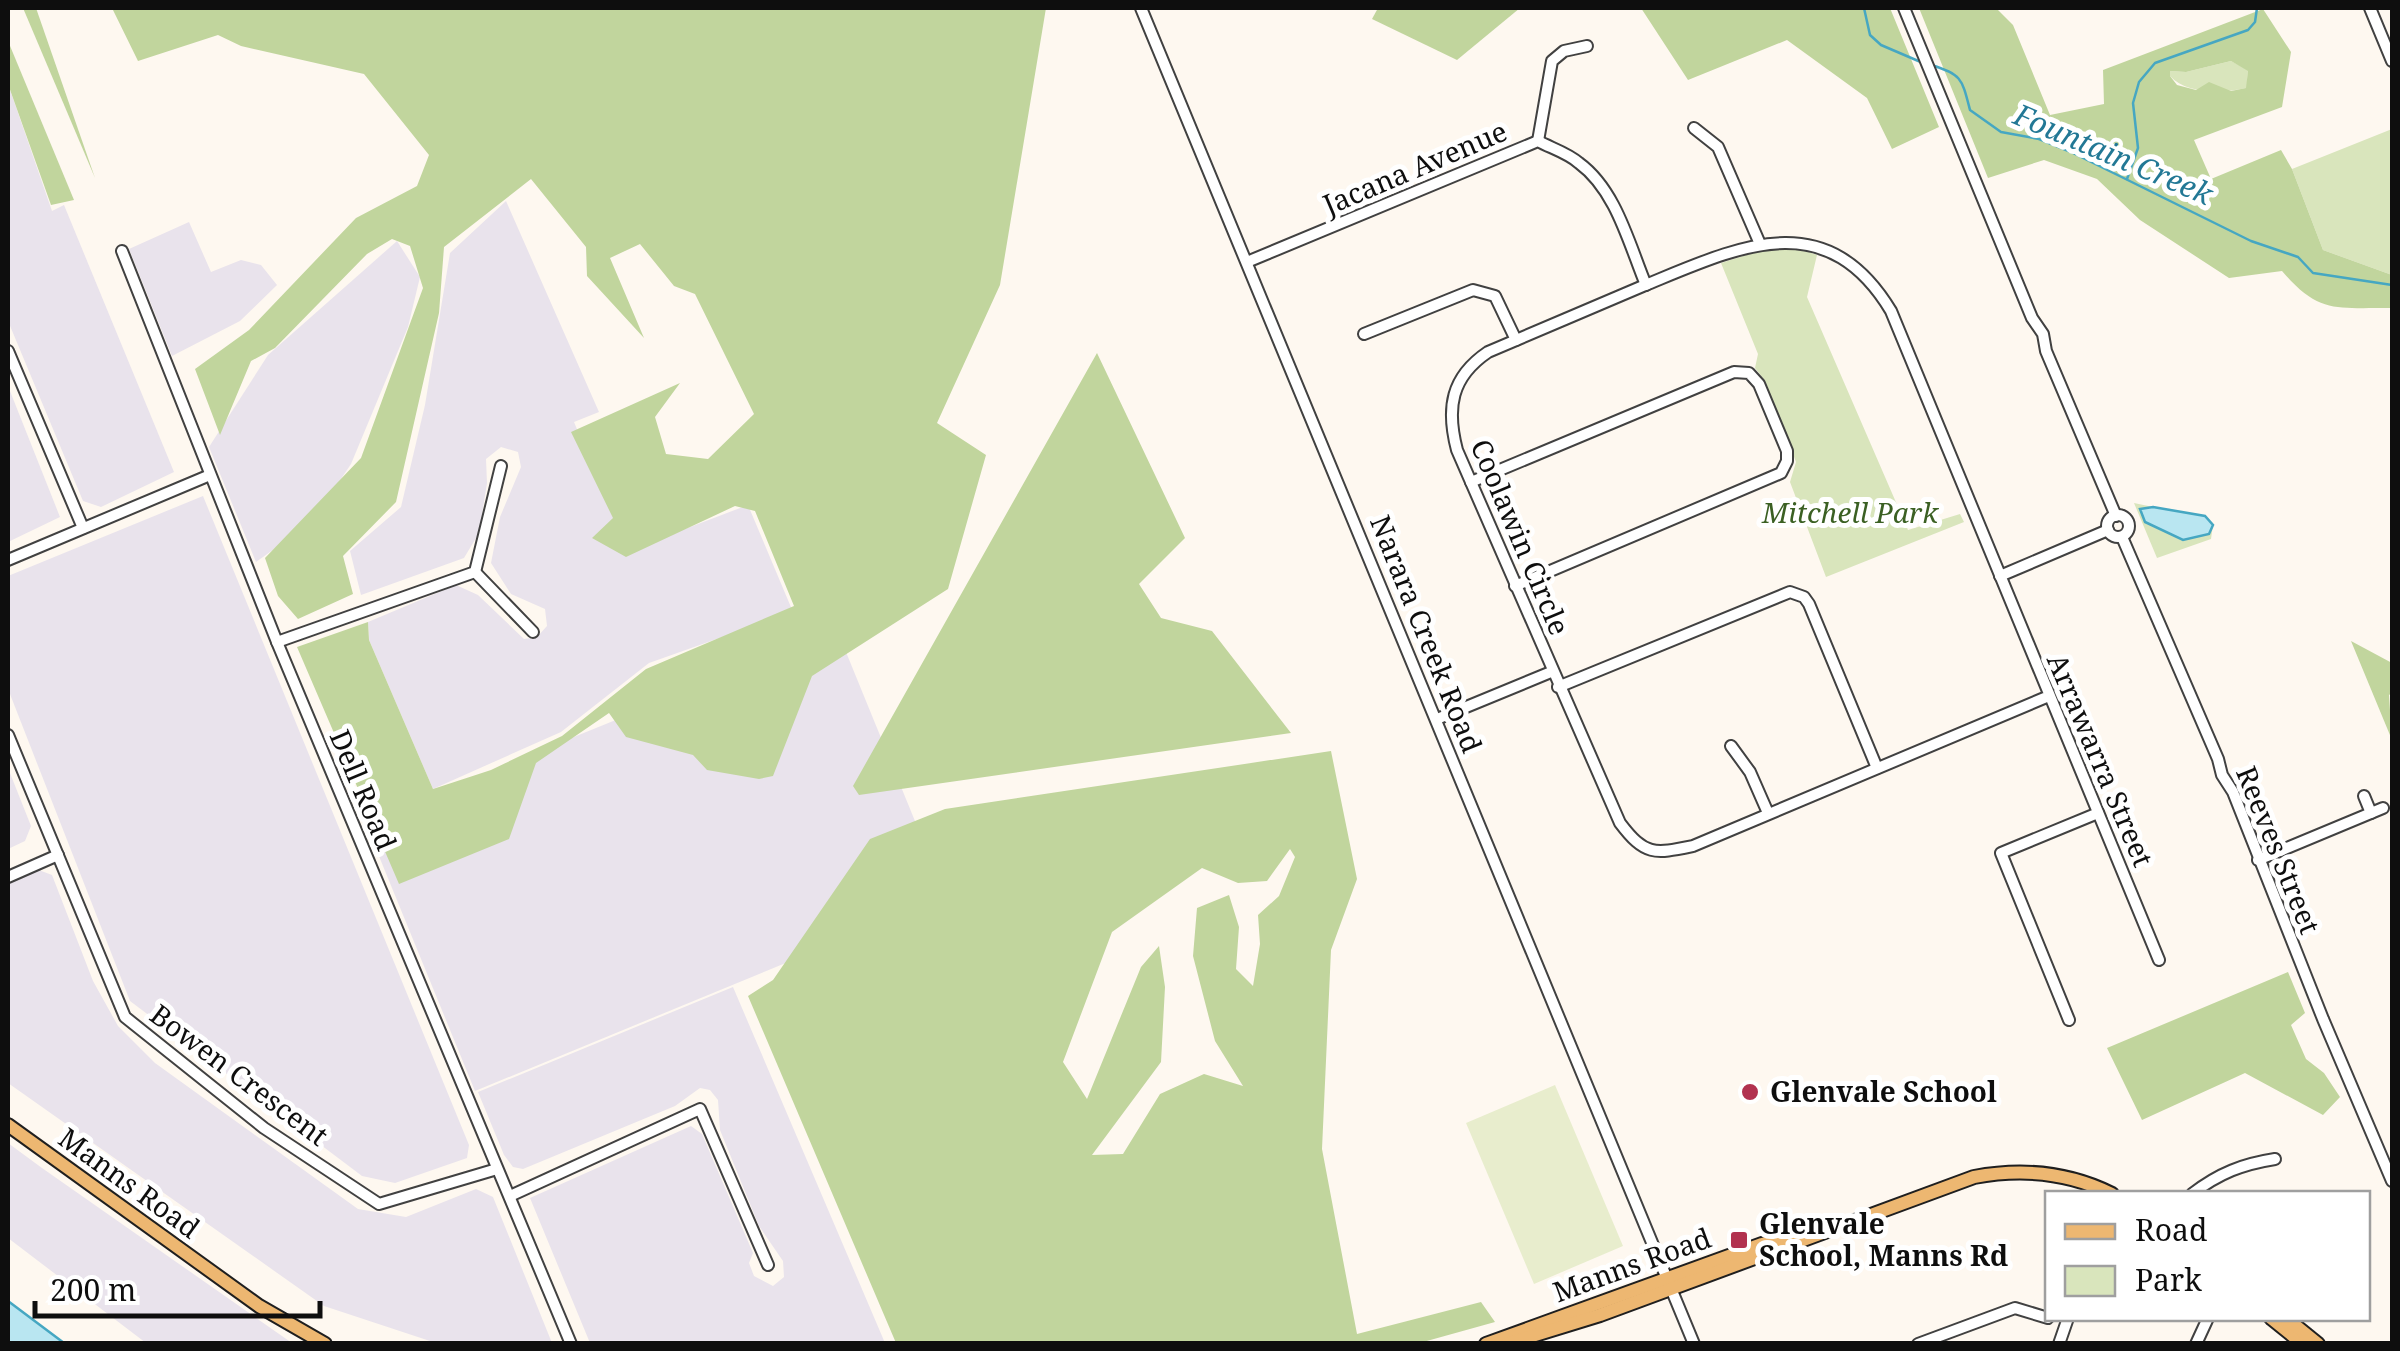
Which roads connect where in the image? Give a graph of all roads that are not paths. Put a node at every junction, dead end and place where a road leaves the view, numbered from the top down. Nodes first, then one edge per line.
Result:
1 (1141, 8) edge
2 (1904, 8) edge
3 (2370, 8) edge
4 (1587, 46) dead end
5 (2392, 61) edge
6 (1694, 128) dead end
7 (1538, 141) junction
8 (1760, 244) junction
9 (122, 251) dead end
10 (1247, 262) junction
11 (1646, 285) junction
12 (1364, 334) dead end
13 (1516, 340) junction
14 (8, 351) edge
15 (501, 466) dead end
16 (210, 476) junction
17 (1471, 482) junction
18 (2116, 516) junction
19 (83, 528) junction
20 (2108, 530) junction
21 (2122, 537) junction
22 (8, 560) edge
23 (475, 572) junction
24 (2000, 576) junction
25 (1515, 586) junction
26 (533, 632) dead end
27 (277, 642) junction
28 (1552, 672) junction
29 (1558, 687) junction
30 (2050, 696) junction
31 (1437, 719) junction
32 (8, 735) edge
33 (1731, 746) dead end
34 (1877, 768) junction
35 (2364, 796) dead end
36 (2383, 808) dead end
37 (1768, 812) junction
38 (2098, 813) junction
39 (2371, 813) junction
40 (58, 856) junction
41 (2258, 860) junction
42 (8, 877) edge
43 (2159, 960) dead end
44 (2069, 1020) dead end
45 (8, 1125) edge
46 (2276, 1160) dead end
47 (497, 1169) junction
48 (2392, 1181) edge
49 (2105, 1191) edge
50 (2196, 1191) edge
51 (510, 1196) junction
52 (768, 1265) dead end
53 (1670, 1284) junction
54 (2045, 1317) edge
55 (2207, 1321) edge
56 (2275, 1321) edge
57 (2290, 1321) edge
58 (2066, 1322) edge
59 (325, 1344) edge
60 (571, 1344) edge
61 (1486, 1344) edge
62 (1506, 1344) edge
63 (1694, 1344) edge
64 (1918, 1344) edge
65 (2059, 1344) edge
66 (2196, 1344) edge
67 (2303, 1344) edge
68 (2318, 1344) edge

1 - 10 street, Narara Creek Road
2 - 18 street
3 - 5 street
4 - 7 street
6 - 8 street
7 - 10 street, Jacana Avenue
7 - 11 street, Jacana Avenue
8 - 11 street, Coolawin Circle
8 - 24 street, Coolawin Circle
9 - 16 street, Dell Road
10 - 31 street, Narara Creek Road
11 - 13 street, Coolawin Circle
12 - 13 street
13 - 17 street, Coolawin Circle
14 - 19 street
15 - 23 street
16 - 19 street
16 - 27 street, Dell Road
17 - 25 street, Coolawin Circle
17 - 25 street
18 - 20 street
18 - 21 street
19 - 22 street
20 - 21 street
20 - 24 street
21 - 41 street, Reeves Street
23 - 26 street
23 - 27 street
24 - 30 street, Arrawarra Street
25 - 28 street, Coolawin Circle
27 - 47 street, Dell Road
28 - 29 street, Coolawin Circle
28 - 31 street
29 - 34 street
29 - 37 street, Coolawin Circle
30 - 34 street, Coolawin Circle
30 - 38 street, Arrawarra Street
31 - 53 street, Narara Creek Road
32 - 40 street, Bowen Crescent
33 - 37 street
34 - 37 street, Coolawin Circle
35 - 39 street
36 - 39 street
38 - 43 street, Arrawarra Street
38 - 44 street
39 - 41 street
40 - 42 street
40 - 47 street, Bowen Crescent
41 - 48 street, Reeves Street
45 - 59 main road, Manns Road
46 - 50 street
47 - 51 street, Dell Road
49 - 53 main road, Manns Road
51 - 52 street
51 - 60 street, Dell Road
53 - 61 main road, Manns Road
53 - 62 main road, Manns Road
53 - 63 street, Narara Creek Road
54 - 64 street
55 - 66 street
56 - 67 main road
57 - 68 main road
58 - 65 street

